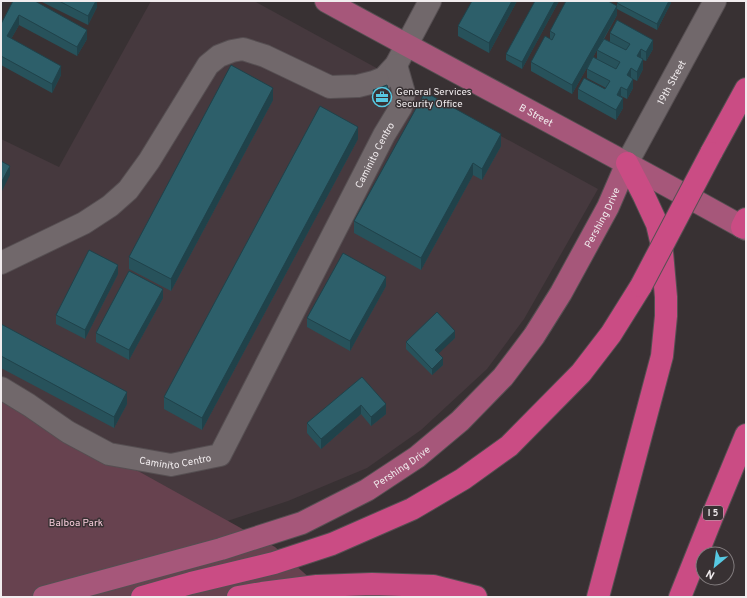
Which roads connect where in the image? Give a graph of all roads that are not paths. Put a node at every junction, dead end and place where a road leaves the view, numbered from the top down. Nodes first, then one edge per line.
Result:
1 (326, 1) edge
2 (430, 1) edge
3 (715, 1) edge
4 (406, 45) junction
5 (396, 64) junction
6 (746, 89) edge
7 (627, 163) junction
8 (745, 225) edge
9 (1, 263) edge
10 (1, 388) edge
11 (746, 435) edge
12 (681, 594) edge
13 (44, 597) edge
14 (142, 597) edge
15 (238, 597) edge
16 (476, 597) edge
17 (598, 597) edge

1 - 4 main road, B Street
2 - 4 street
3 - 7 street, 19th Street
4 - 5 street
4 - 7 main road, B Street
5 - 9 street
5 - 10 street, Caminito Centro
6 - 14 highway, bridge
7 - 8 main road, B Street
7 - 13 main road, Pershing Drive
7 - 17 highway
11 - 12 highway, I 5
15 - 16 highway

